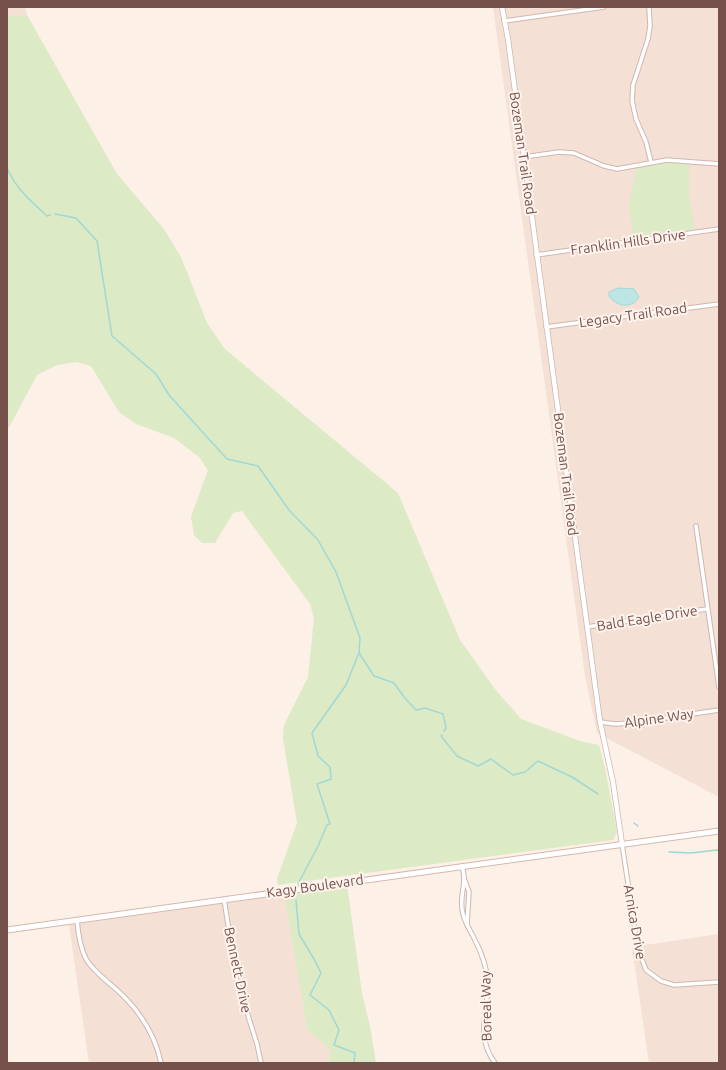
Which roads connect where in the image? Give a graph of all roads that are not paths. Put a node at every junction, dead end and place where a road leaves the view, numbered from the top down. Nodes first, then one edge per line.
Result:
1 (502, 7) edge
2 (604, 7) edge
3 (649, 7) edge
4 (504, 21) junction
5 (524, 157) junction
6 (651, 162) junction
7 (719, 164) edge
8 (719, 229) edge
9 (536, 255) junction
10 (719, 304) edge
11 (546, 328) junction
12 (696, 526) dead end
13 (707, 609) junction
14 (588, 627) junction
15 (719, 687) edge
16 (719, 710) edge
17 (600, 722) junction
18 (719, 830) edge
19 (622, 844) junction
20 (462, 866) junction
21 (464, 878) junction
22 (224, 899) junction
23 (77, 920) junction
24 (468, 926) junction
25 (7, 930) edge
26 (719, 982) edge
27 (161, 1063) edge
28 (261, 1063) edge
29 (495, 1063) edge

1 - 4 street, Bozeman Trail Road
2 - 4 street
3 - 6 street
4 - 5 street, Bozeman Trail Road
5 - 6 street
5 - 9 street, Bozeman Trail Road
6 - 7 street
8 - 9 street, Franklin Hills Drive
9 - 11 street, Bozeman Trail Road
10 - 11 street, Legacy Trail Road
11 - 14 street, Bozeman Trail Road
12 - 13 street
13 - 14 street, Bald Eagle Drive
13 - 15 street
14 - 17 street, Bozeman Trail Road
16 - 17 street, Alpine Way
17 - 19 street, Bozeman Trail Road
18 - 19 main road
19 - 20 main road, Kagy Boulevard
19 - 26 street, Arnica Drive
20 - 21 street, Boreal Way
20 - 22 main road, Kagy Boulevard
21 - 24 street, Boreal Way
21 - 24 street, Boreal Way
22 - 23 main road, Kagy Boulevard
22 - 28 street, Bennett Drive
23 - 25 main road, Kagy Boulevard
23 - 27 street
24 - 29 street, Boreal Way

